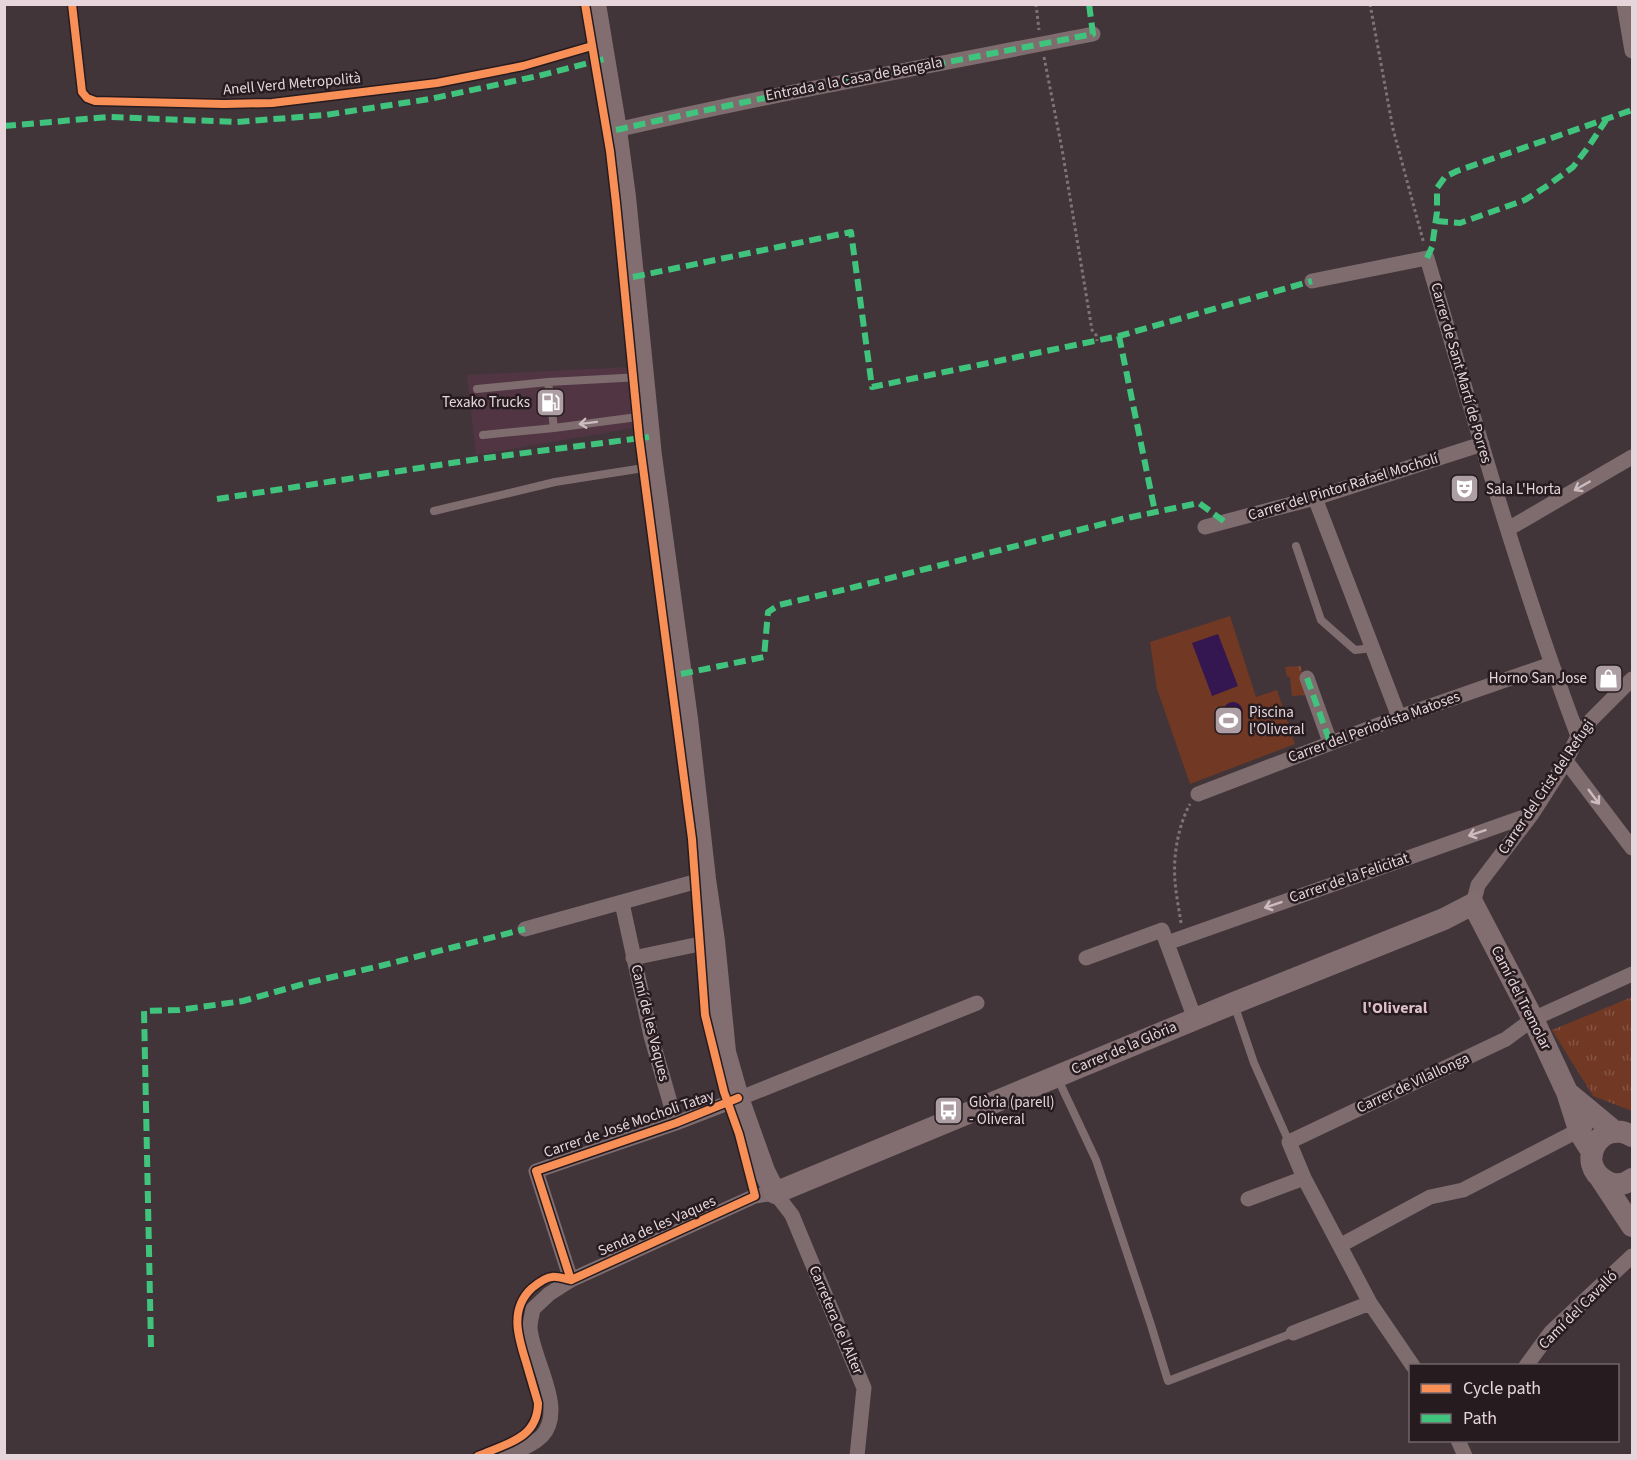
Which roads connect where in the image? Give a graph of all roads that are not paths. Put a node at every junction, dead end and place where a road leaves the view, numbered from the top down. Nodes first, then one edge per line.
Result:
1 (595, 4) edge
2 (1624, 4) edge
3 (1093, 34) dead end
4 (1632, 51) edge
5 (616, 129) junction
6 (1312, 281) dead end
7 (643, 377) junction
8 (548, 382) junction
9 (477, 389) dead end
10 (646, 416) junction
11 (554, 428) junction
12 (483, 435) dead end
13 (1482, 444) junction
14 (1632, 458) edge
15 (652, 467) junction
16 (1315, 498) junction
17 (434, 511) dead end
18 (1205, 527) dead end
19 (1508, 529) junction
20 (1296, 546) dead end
21 (1372, 648) junction
22 (1551, 664) junction
23 (1307, 678) dead end
24 (1632, 679) edge
25 (1399, 717) junction
26 (1578, 736) junction
27 (1330, 742) junction
28 (1566, 761) junction
29 (1198, 794) road end
30 (1532, 814) junction
31 (1627, 830) edge
32 (1632, 848) edge
33 (705, 879) junction
34 (622, 903) junction
35 (1473, 904) junction
36 (525, 928) dead end
37 (1164, 936) junction
38 (714, 940) junction
39 (633, 958) junction
40 (1086, 958) dead end
41 (1632, 974) edge
42 (977, 1003) dead end
43 (1234, 1003) junction
44 (1195, 1018) junction
45 (1533, 1019) junction
46 (1057, 1076) junction
47 (738, 1098) junction
48 (676, 1123) junction
49 (1607, 1130) edge
50 (1289, 1142) junction
51 (1592, 1152) junction
52 (1304, 1178) junction
53 (1601, 1179) junction
54 (1632, 1179) edge
55 (775, 1193) junction
56 (1248, 1199) dead end
57 (1632, 1226) edge
58 (1341, 1245) junction
59 (1632, 1256) edge
60 (571, 1280) junction
61 (1370, 1303) junction
62 (1293, 1333) joint
63 (1412, 1364) edge
64 (1527, 1364) edge
65 (504, 1455) edge
66 (857, 1455) edge

1 - 5 street
2 - 4 street
3 - 5 street, Entrada a la Casa de Bengala
5 - 7 street
6 - 13 street, Carrer de Sant Martí de Porres
7 - 8 lane
7 - 10 street
8 - 9 lane
8 - 11 lane
10 -> 11 lane
10 - 15 street
11 - 12 lane
13 - 16 street, Carrer del Pintor Rafael Mocholí
13 - 19 street, Carrer de Sant Martí de Porres
14 -> 19 street
15 - 17 lane
15 - 33 street
16 - 18 street, Carrer del Pintor Rafael Mocholí
16 - 21 street
19 - 22 street, Carrer de Sant Martí de Porres
20 - 21 lane
21 - 25 street
22 - 25 street, Carrer del Periodista Matoses
22 - 26 street, Carrer de Sant Martí de Porres
23 - 27 street
24 - 26 street, Carrer del Crist del Refugi
25 - 27 street, Carrer del Periodista Matoses
26 - 28 street, Carrer del Crist del Refugi
27 - 29 street, Carrer del Periodista Matoses
28 - 30 street, Carrer del Crist del Refugi
28 -> 31 street
30 - 35 street, Carrer del Crist del Refugi
30 -> 37 street, Carrer de la Felicitat
31 - 32 street
33 - 34 street
33 - 38 street
34 - 36 street
34 - 39 street, Camí de les Vaques
35 - 43 street, Carrer de la Glòria
35 - 45 street, Camí del Tremolar
37 - 40 street, Carrer de la Felicitat
37 - 44 street
38 - 39 street, Camí de les Vaques
38 - 47 street
39 - 48 street, Camí de les Vaques
41 - 45 street, Carrer de Vilallonga
42 - 47 street, Carrer de José Mocholi Tatay
43 - 44 street, Carrer de la Glòria
43 - 50 lane
44 - 46 street, Carrer de la Glòria
45 - 49 street, Camí del Tremolar
45 - 50 street, Carrer de Vilallonga
46 - 55 street, Carrer de la Glòria
46 - 62 lane
47 - 48 street, Carrer de José Mocholi Tatay
47 - 55 street
48 - 60 street, Carrer de José Mocholi Tatay
49 - 51 street, Camí del Tremolar
49 - 51 street
49 - 58 street
50 - 52 street
51 - 53 street, Camí del Tremolar
52 - 56 street
52 - 58 street
53 - 54 street
53 - 57 street
55 - 60 street, Senda de les Vaques
55 - 66 street, Carretera de l'Alter
58 - 61 street
59 - 64 street, Camí del Cavalló
60 - 65 street, Senda de les Vaques
61 - 62 street
61 - 63 street

